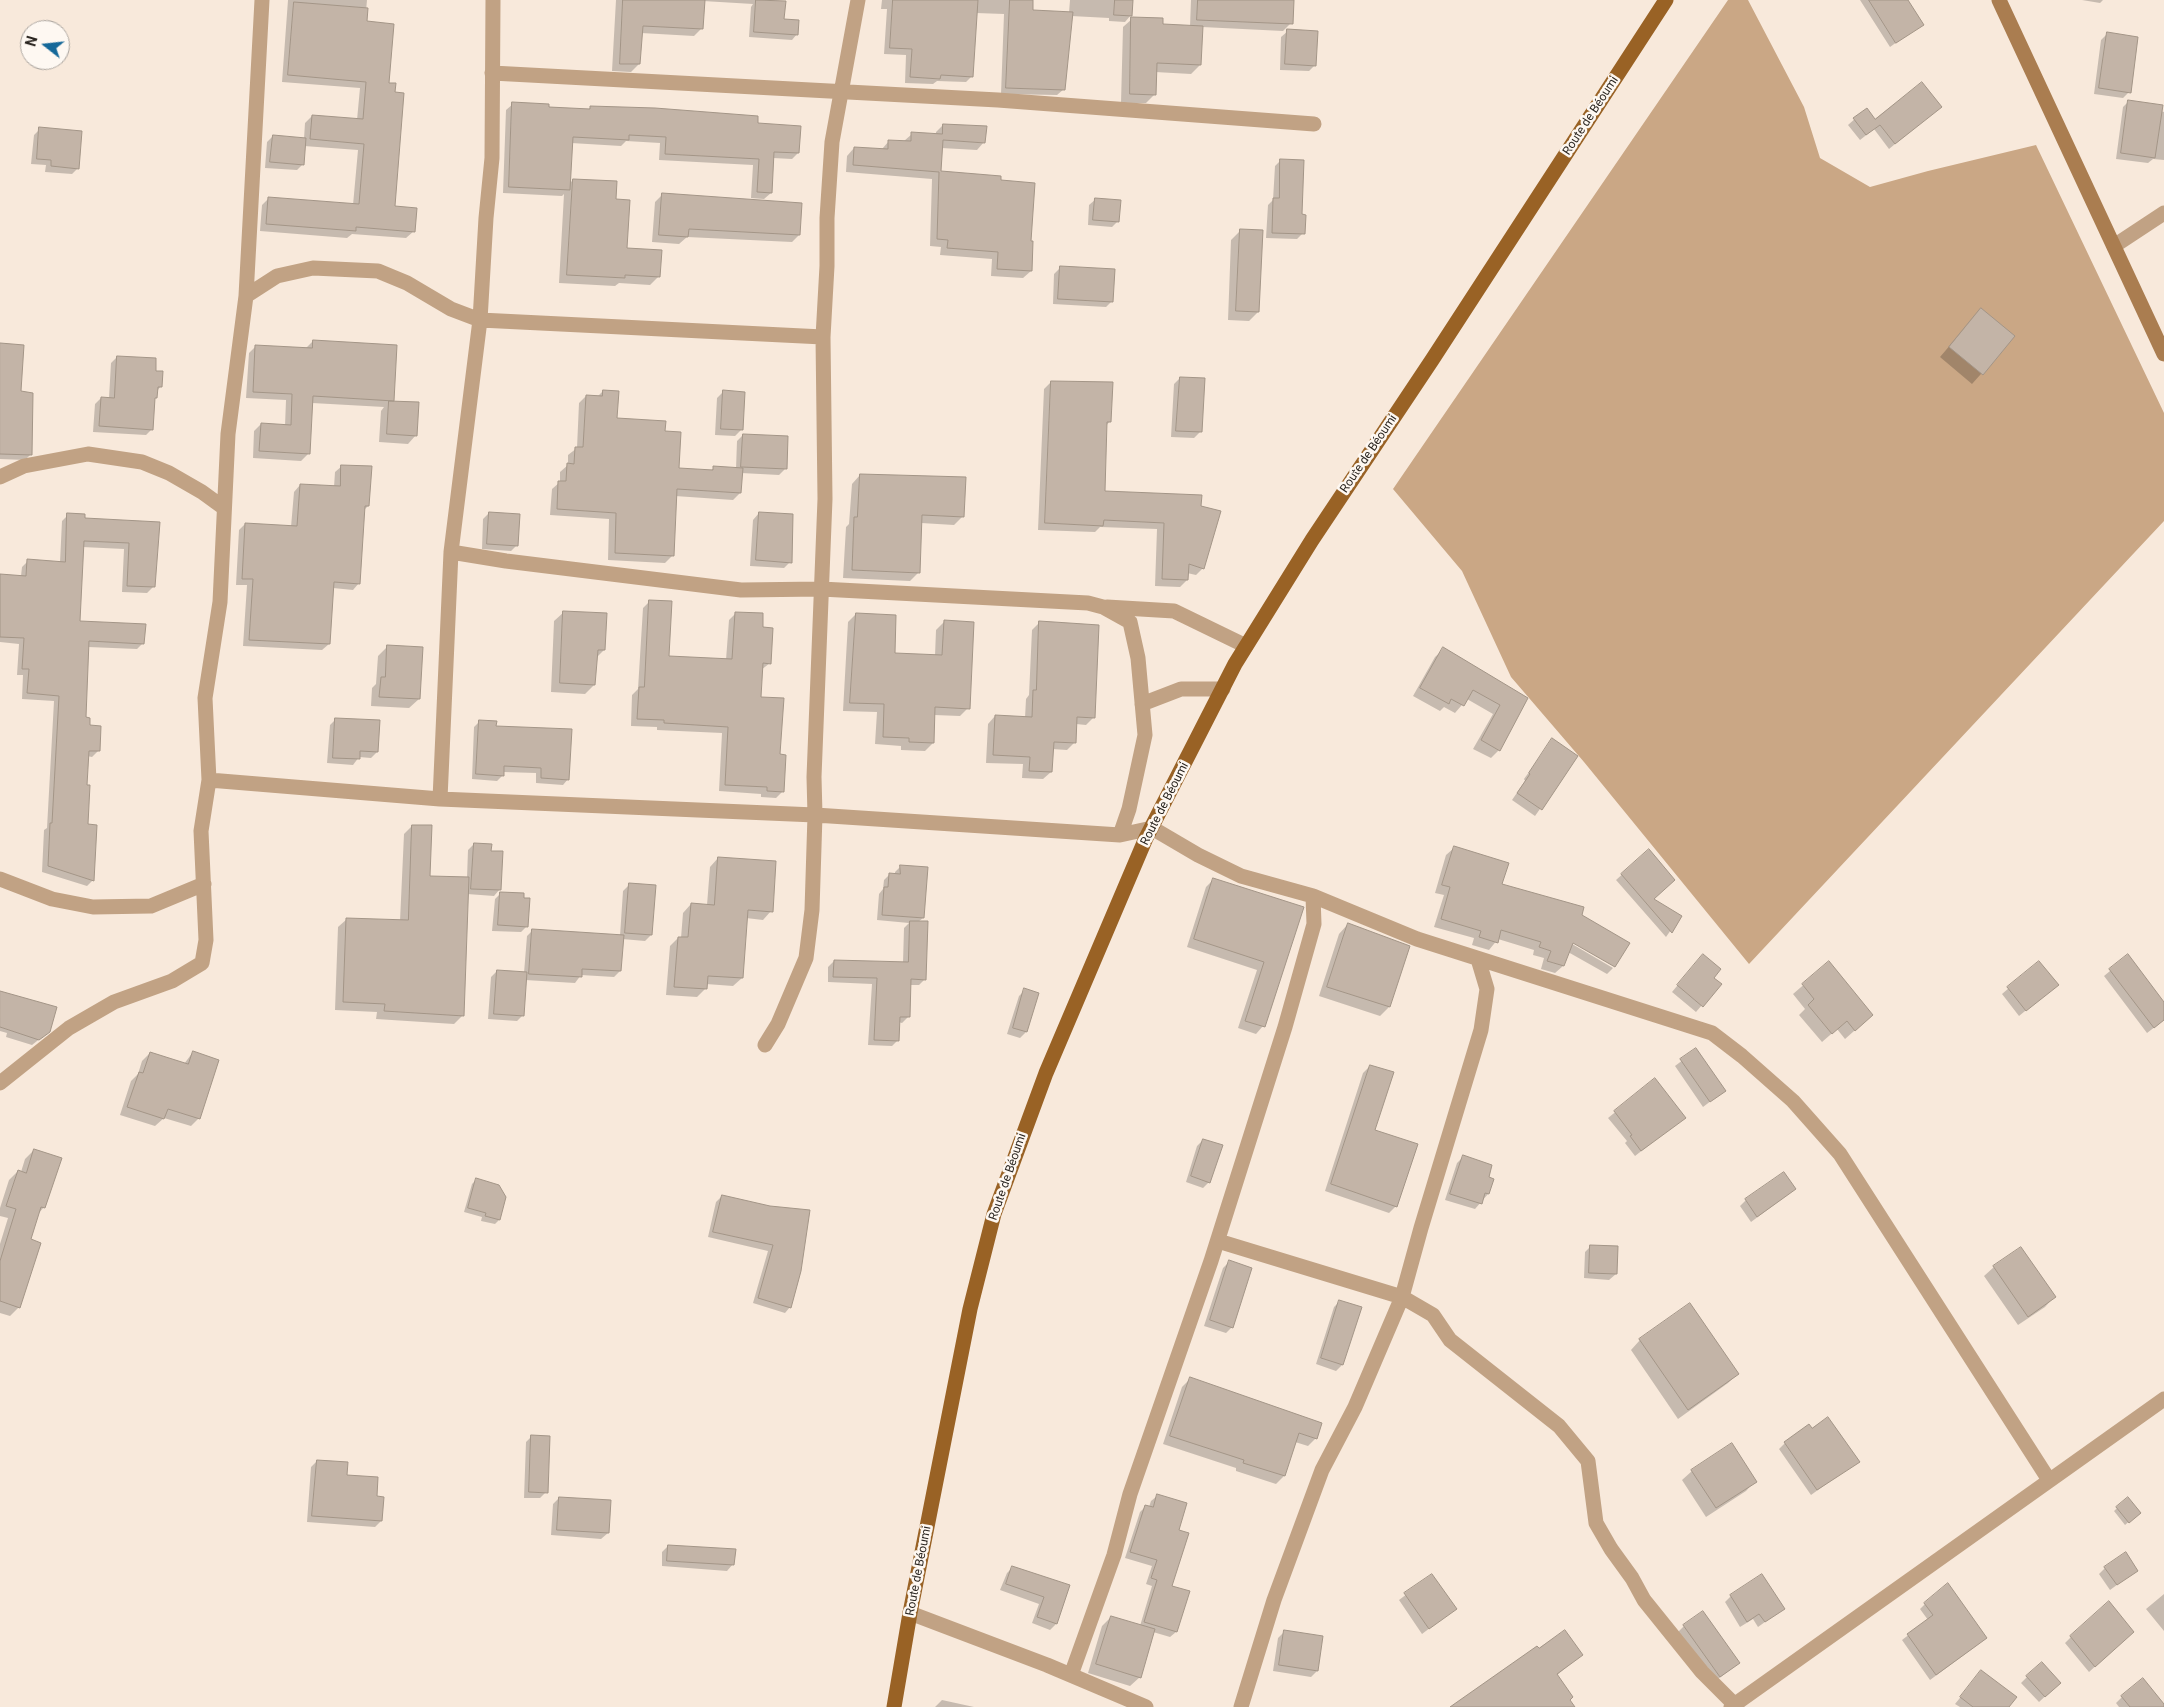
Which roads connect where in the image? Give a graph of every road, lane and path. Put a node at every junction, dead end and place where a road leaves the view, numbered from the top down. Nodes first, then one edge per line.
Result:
1 (262, 0) edge
2 (493, 0) edge
3 (858, 0) edge
4 (1666, 0) edge
5 (1999, 0) edge
6 (492, 73) junction
7 (840, 92) junction
8 (1314, 124) dead end
9 (2164, 213) edge
10 (2114, 246) junction
11 (246, 296) junction
12 (480, 320) junction
13 (823, 337) junction
14 (2164, 354) edge
15 (0, 476) edge
16 (224, 508) junction
17 (451, 552) junction
18 (821, 589) junction
19 (1104, 607) junction
20 (1246, 646) junction
21 (1223, 689) junction
22 (1142, 704) junction
23 (209, 780) junction
24 (440, 799) junction
25 (815, 815) junction
26 (1152, 828) junction
27 (1120, 835) junction
28 (0, 879) edge
29 (204, 884) junction
30 (1313, 896) junction
31 (1478, 959) junction
32 (766, 1046) dead end
33 (0, 1083) edge
34 (1218, 1241) junction
35 (1402, 1297) junction
36 (2164, 1399) edge
37 (2049, 1480) junction
38 (910, 1614) junction
39 (1071, 1676) junction
40 (1734, 1706) edge
41 (894, 1707) edge
42 (1146, 1707) edge
43 (1241, 1707) edge

1 - 11 street
2 - 6 street
3 - 7 street
4 - 20 main road, Route de Béoumi
5 - 10 main road
6 - 7 street
6 - 12 street
7 - 8 street
7 - 13 street
9 - 10 street
10 - 14 main road
11 - 12 street
11 - 16 street
12 - 13 street
12 - 17 street
13 - 18 street
15 - 16 street
16 - 23 street
17 - 18 street
17 - 24 street
18 - 19 street
18 - 25 street
19 - 20 street
19 - 22 street
20 - 21 main road, Route de Béoumi
21 - 22 street
21 - 26 main road, Route de Béoumi
22 - 27 street
23 - 24 street
23 - 29 street
24 - 25 street
25 - 27 street
25 - 32 street
26 - 27 street
26 - 30 street
26 - 38 main road, Route de Béoumi
28 - 29 street
29 - 33 street
30 - 31 street
30 - 34 street
31 - 35 street
31 - 37 street
34 - 35 street
34 - 39 street
35 - 40 street
35 - 43 street
36 - 37 street
37 - 40 street
38 - 39 street
38 - 41 main road, Route de Béoumi
39 - 42 street

